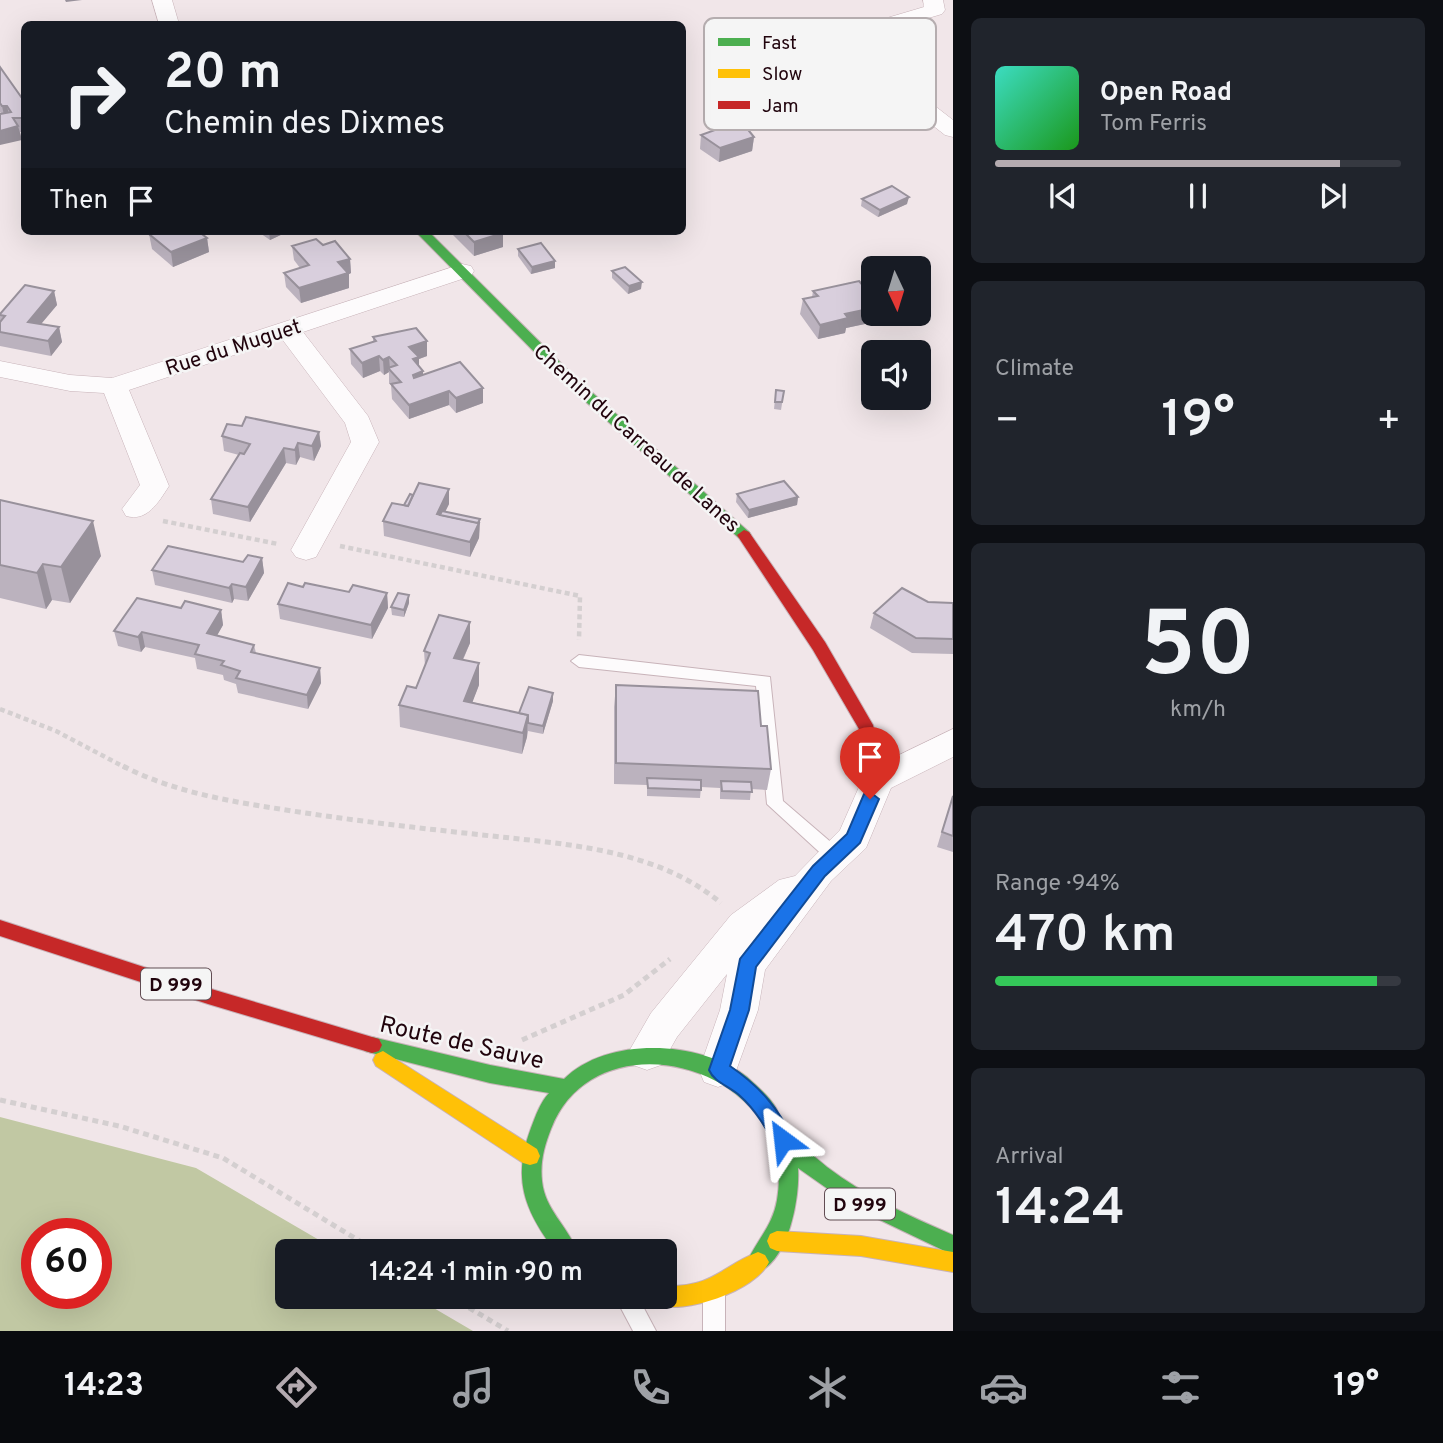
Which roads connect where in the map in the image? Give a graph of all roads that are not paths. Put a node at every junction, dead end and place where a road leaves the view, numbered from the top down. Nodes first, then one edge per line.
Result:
1 (162, 0) edge
2 (933, 0) edge
3 (908, 18) edge
4 (168, 21) edge
5 (936, 117) edge
6 (953, 130) edge
7 (425, 235) edge
8 (462, 271) junction
9 (287, 329) junction
10 (0, 369) edge
11 (114, 386) junction
12 (136, 509) dead end
13 (309, 545) road end
14 (579, 661) road end
15 (951, 745) edge
16 (878, 780) junction
17 (827, 863) junction
18 (0, 928) edge
19 (352, 1041) junction
20 (647, 1053) junction
21 (719, 1070) junction
22 (562, 1087) junction
23 (783, 1140) junction
24 (530, 1156) junction
25 (555, 1239) edge
26 (777, 1241) junction
27 (953, 1245) edge
28 (953, 1262) edge
29 (714, 1291) junction
30 (677, 1295) edge
31 (633, 1309) edge
32 (645, 1331) edge
33 (714, 1331) edge

1 - 4 street
2 - 3 street
5 - 6 street
7 - 8 main road, Chemin du Carreau de Lanes
8 - 9 street, Rue du Muguet
8 - 16 main road, Chemin du Carreau de Lanes
9 - 11 street, Rue du Muguet
9 - 13 street
10 - 11 street, Rue du Muguet
11 - 12 street
14 - 17 lane
15 - 16 street
16 - 17 street
17 - 20 street
17 - 21 street
18 - 19 main road, Route de Sauve / D 999
19 - 22 main road, Route de Sauve / D 999
19 - 24 main road, Route de Sauve / D 999
20 - 21 main road
20 - 22 main road
21 - 23 main road
22 - 24 main road
23 - 26 main road
23 - 27 main road, D 999
24 - 25 main road
26 - 28 main road, D 999
26 - 29 main road
29 - 30 main road
29 - 33 lane
31 - 32 lane

